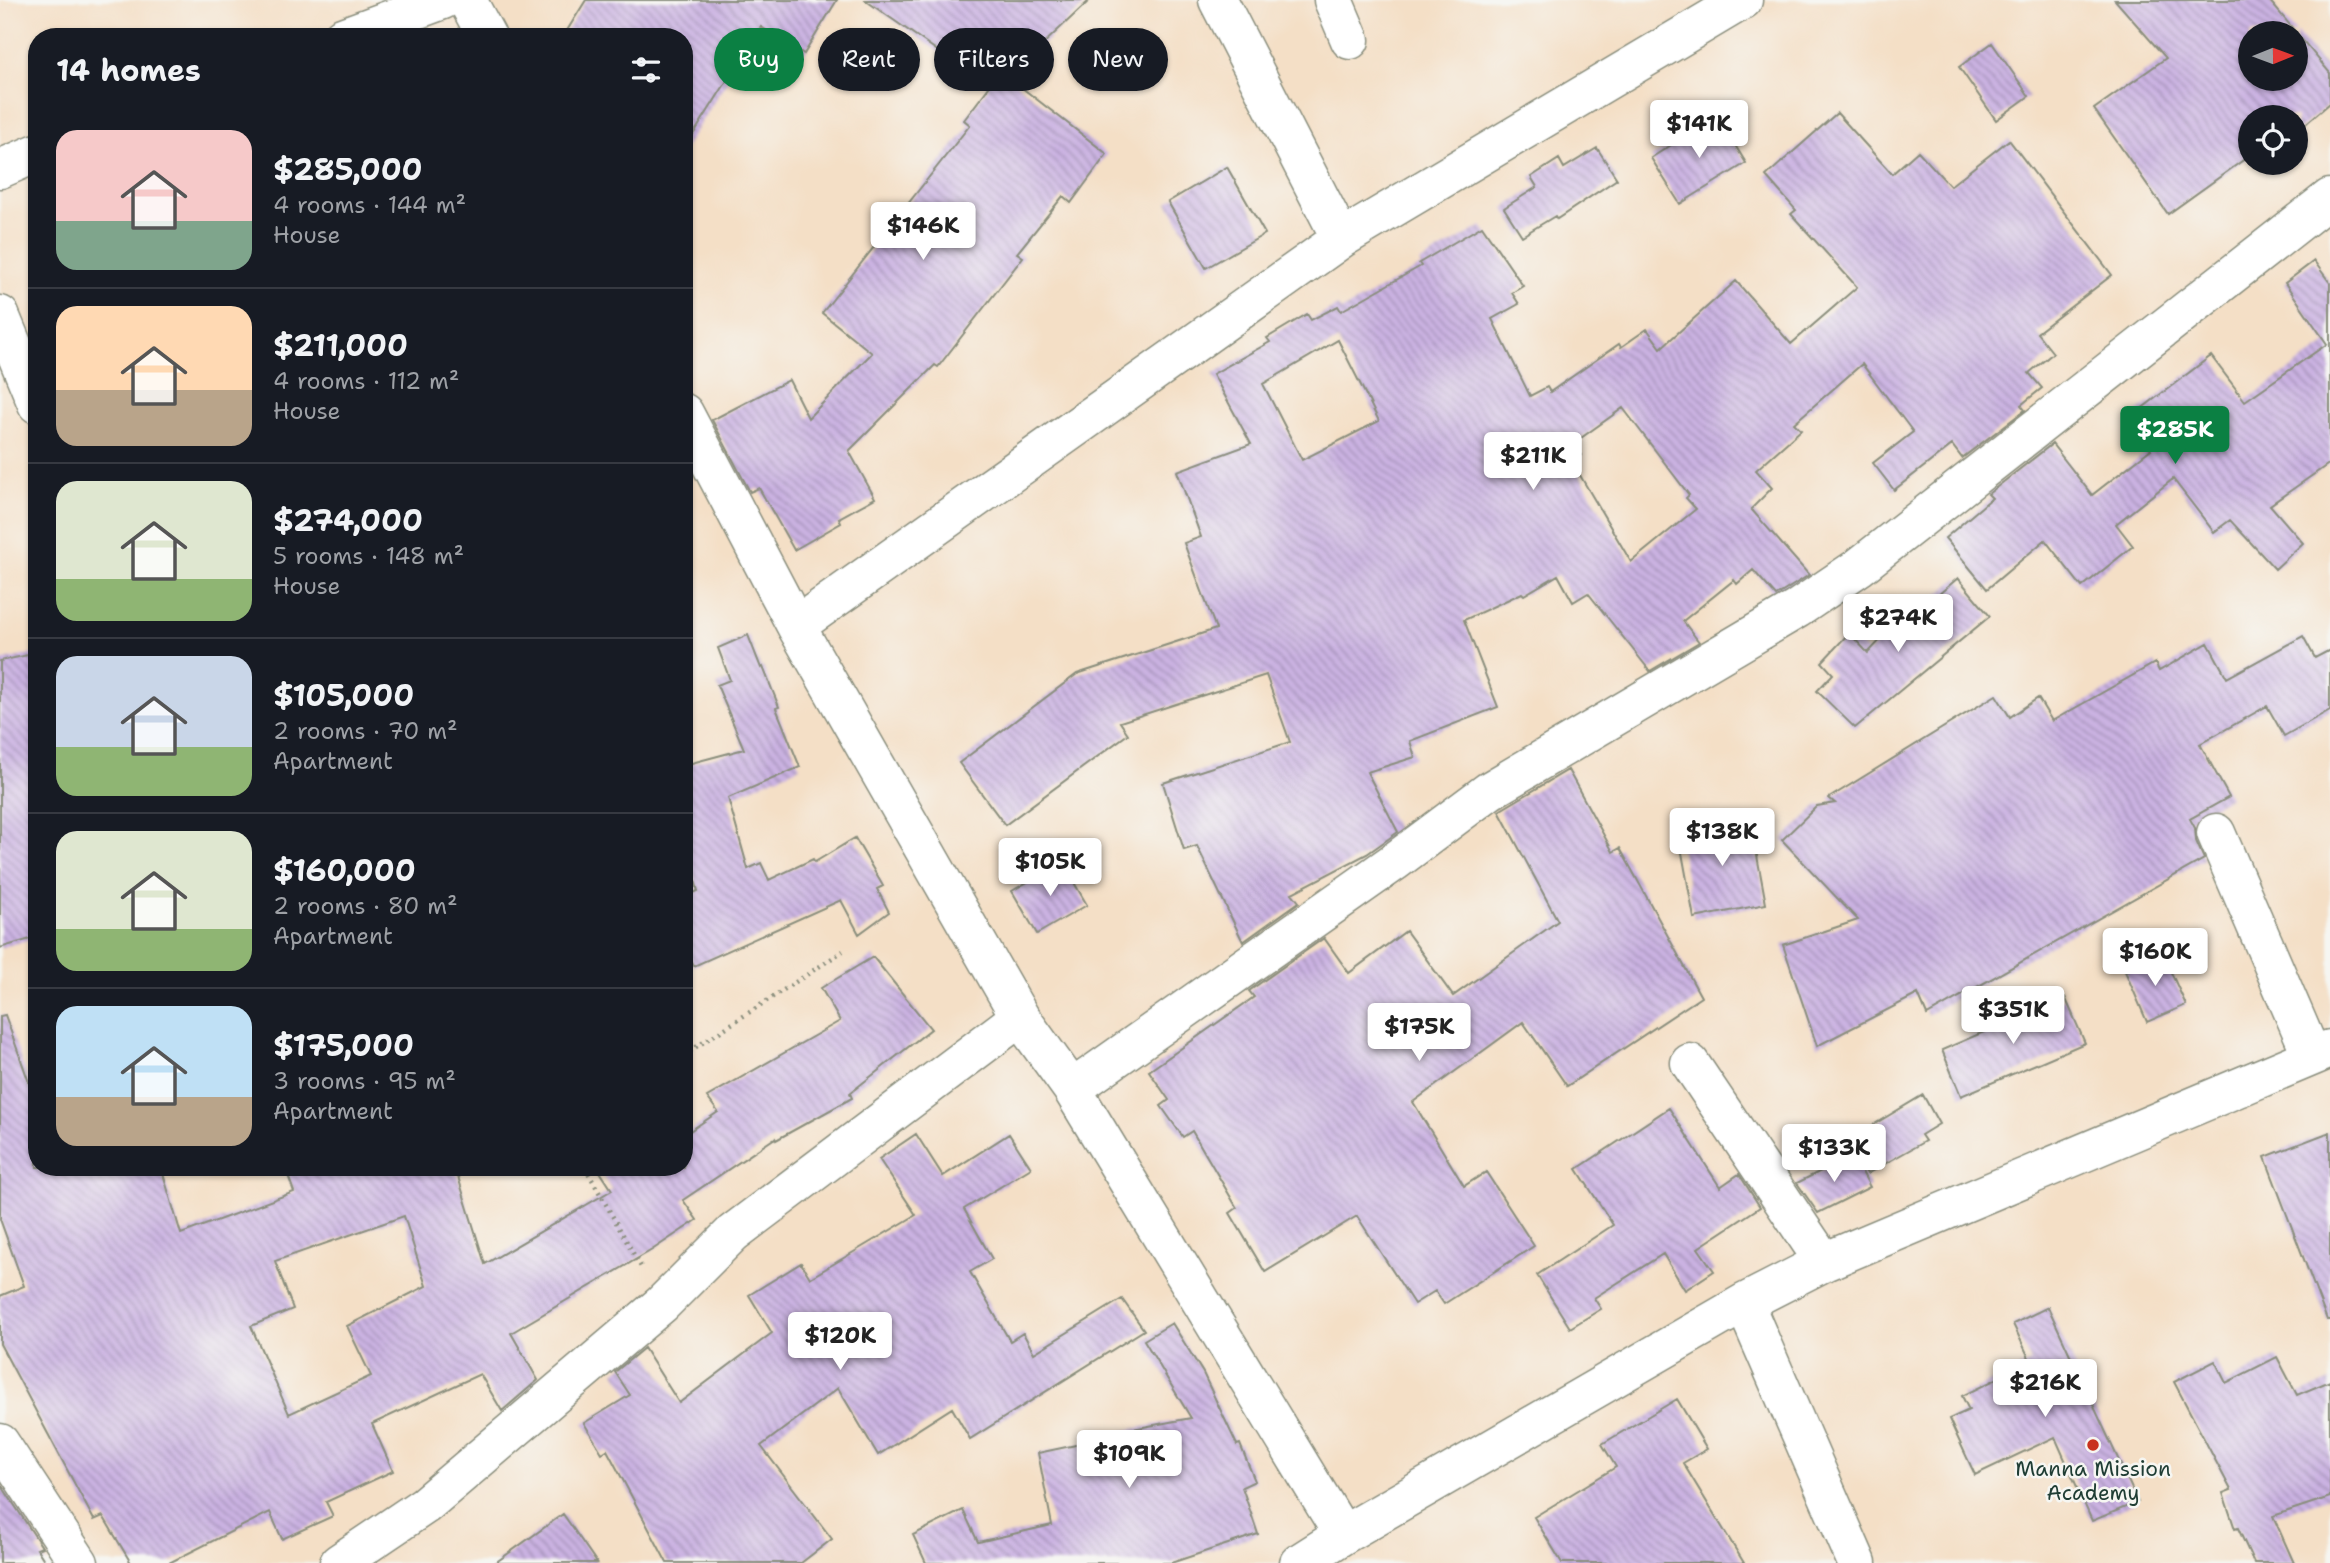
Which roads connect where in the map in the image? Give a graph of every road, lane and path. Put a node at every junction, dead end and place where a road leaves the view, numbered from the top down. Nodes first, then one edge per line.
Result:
1 (443, 0) edge
2 (467, 0) edge
3 (1218, 0) edge
4 (1333, 0) edge
5 (1743, 0) edge
6 (367, 28) edge
7 (482, 28) edge
8 (1350, 40) dead end
9 (28, 157) edge
10 (0, 169) edge
11 (2330, 198) edge
12 (1341, 239) junction
13 (0, 315) edge
14 (28, 382) edge
15 (693, 430) edge
16 (796, 626) junction
17 (2216, 833) dead end
18 (843, 951) dead end
19 (1020, 1017) junction
20 (693, 1049) edge
21 (2321, 1053) edge
22 (1690, 1063) dead end
23 (1072, 1089) junction
24 (589, 1176) edge
25 (1824, 1262) junction
26 (1744, 1303) junction
27 (662, 1304) junction
28 (0, 1443) edge
29 (1343, 1535) junction
30 (79, 1563) edge
31 (339, 1563) edge
32 (1299, 1563) edge
33 (1857, 1563) edge

1 - 6 street
2 - 7 street
3 - 12 street
4 - 8 street
5 - 12 street
9 - 10 street
11 - 23 street
12 - 16 street
13 - 14 street
15 - 16 street
16 - 19 street
17 - 21 street
18 - 20 path
19 - 23 street
19 - 27 street
21 - 25 street
22 - 25 street
23 - 29 street
24 - 27 path
25 - 26 street
26 - 29 street
26 - 33 street
27 - 31 street
28 - 30 street
29 - 32 street

